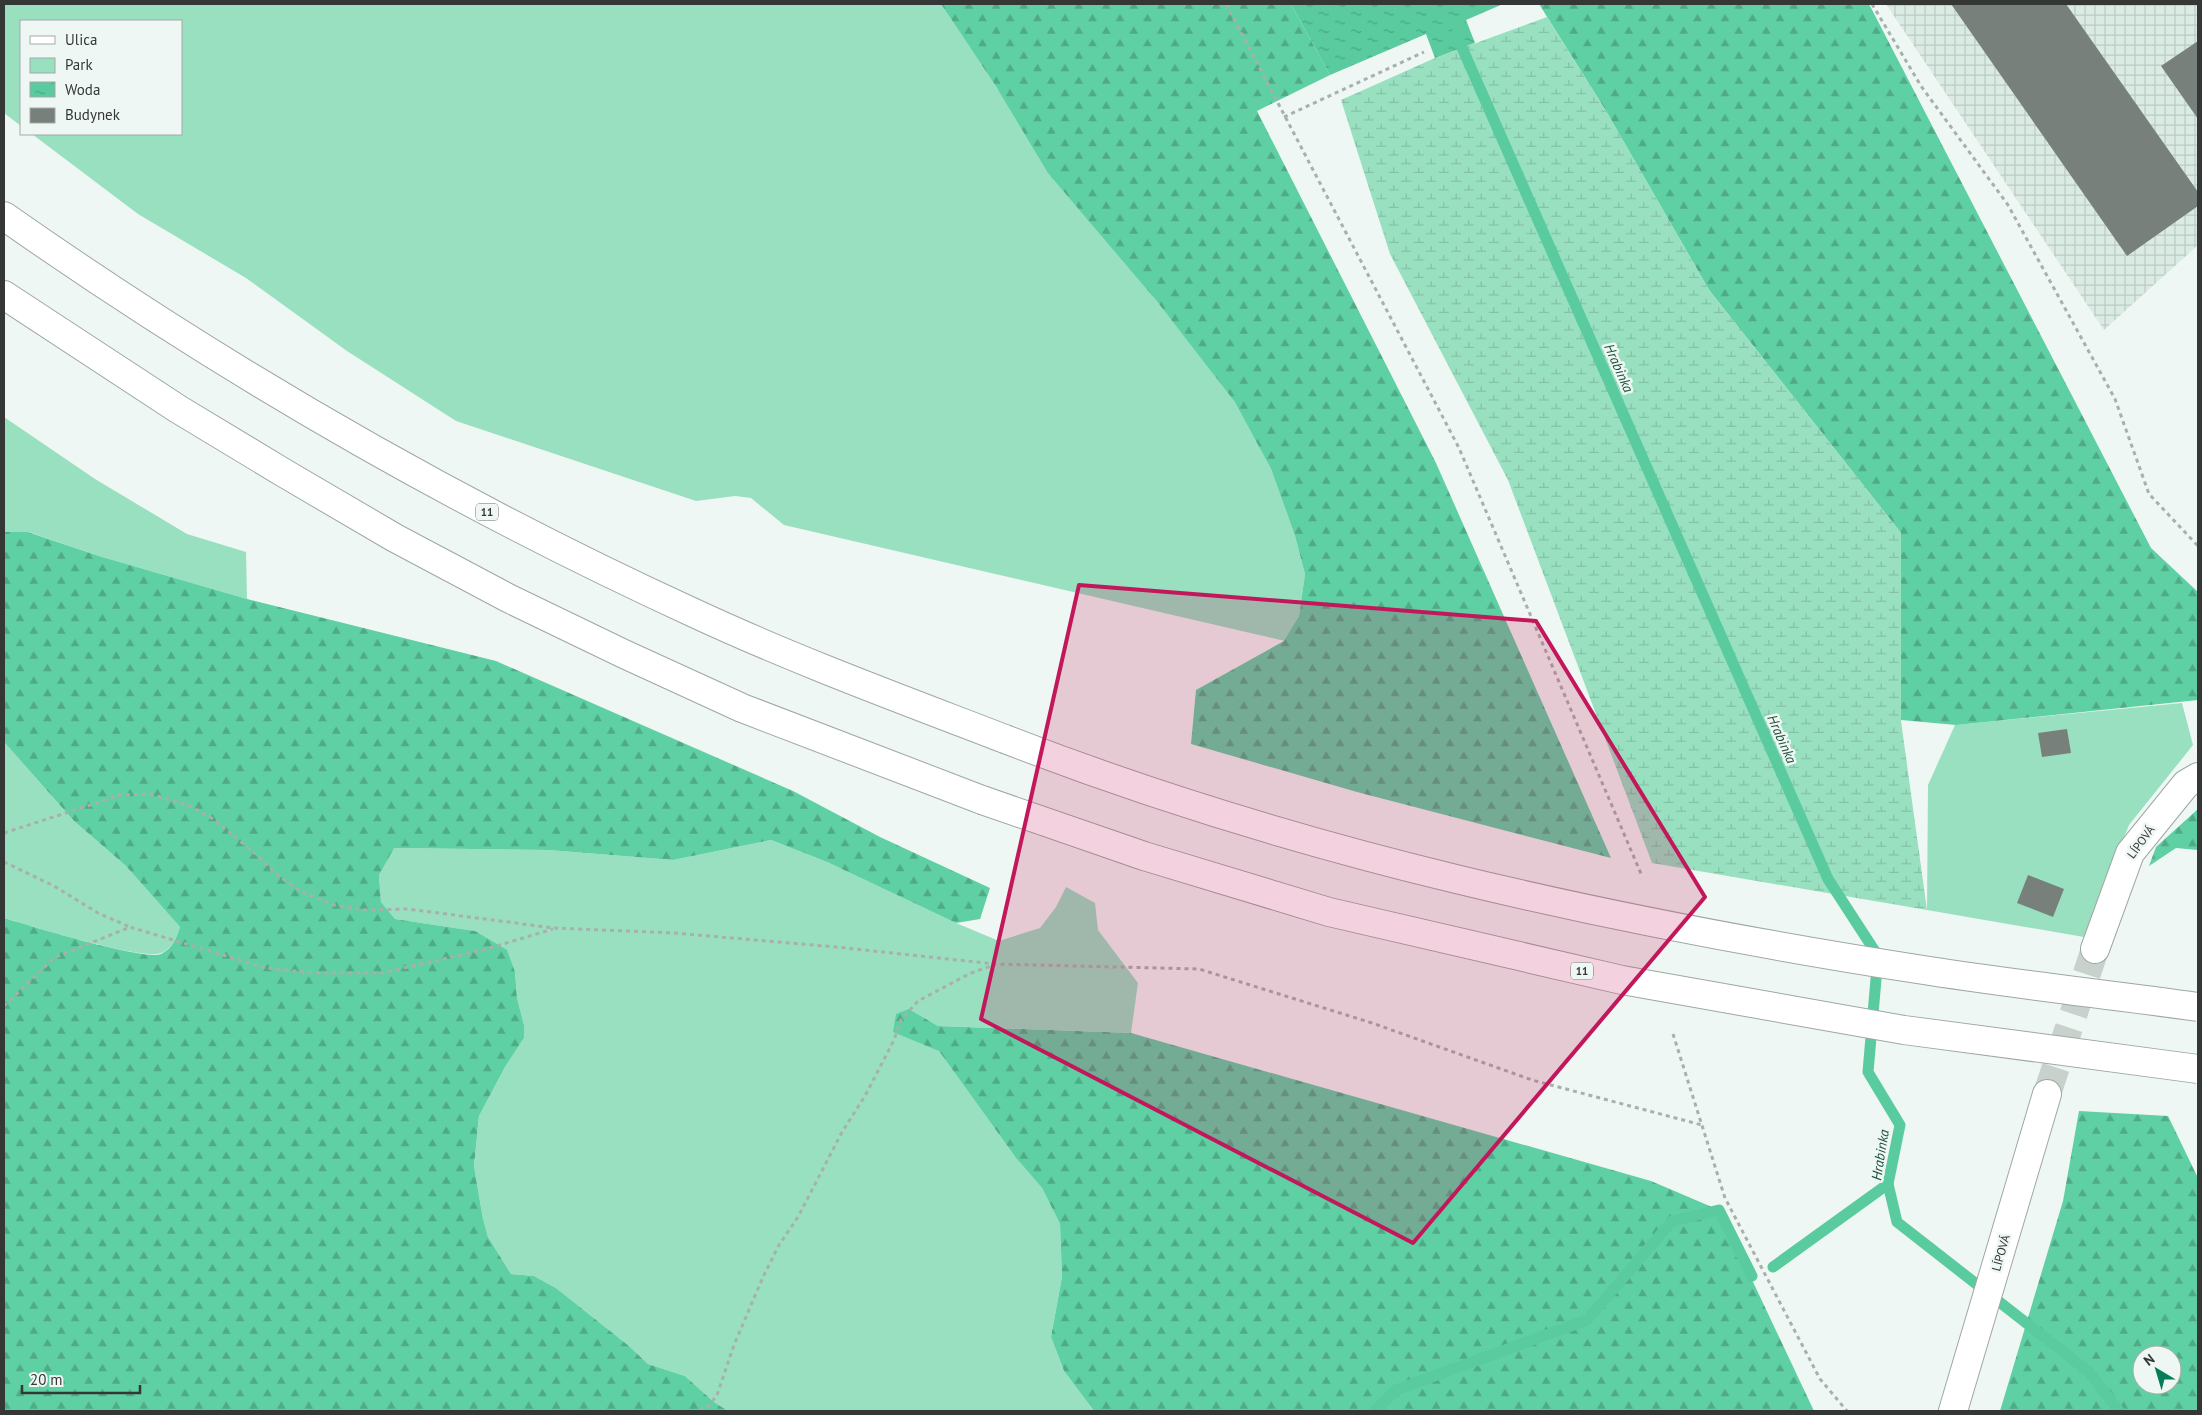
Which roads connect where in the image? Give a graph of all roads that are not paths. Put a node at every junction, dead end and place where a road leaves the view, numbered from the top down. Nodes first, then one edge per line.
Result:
1 (4, 216) edge
2 (4, 295) edge
3 (2198, 777) edge
4 (2095, 949) tunnel mouth
5 (2198, 1006) edge
6 (2198, 1069) edge
7 (2048, 1094) tunnel mouth
8 (1953, 1411) edge

1 - 5 main road, 11, bridge
2 - 6 main road, 11, bridge
3 - 4 main road, LÍPOVÁ
7 - 8 main road, LÍPOVÁ

